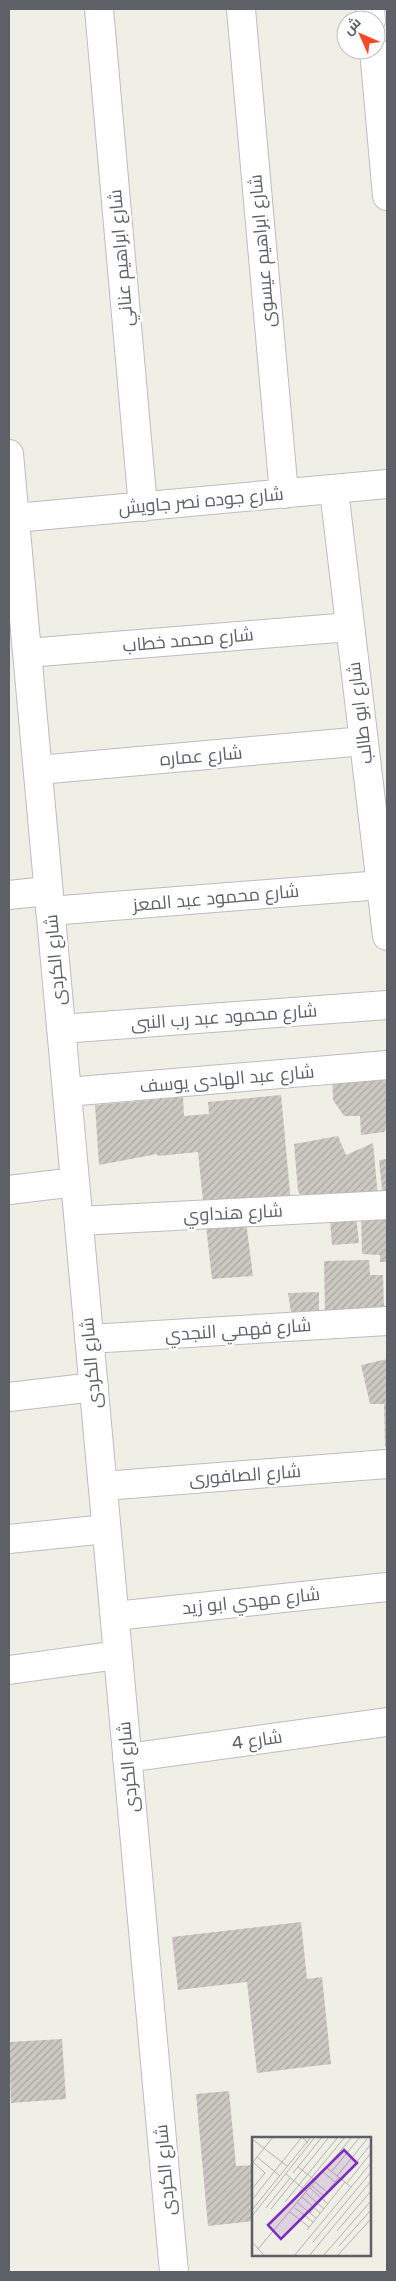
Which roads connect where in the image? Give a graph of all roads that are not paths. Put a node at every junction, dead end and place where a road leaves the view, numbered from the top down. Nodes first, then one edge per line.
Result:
1 (99, 9) edge
2 (240, 9) edge
3 (375, 60) edge
4 (387, 196) edge
5 (9, 454) edge
6 (387, 484) edge
7 (334, 490) junction
8 (284, 494) junction
9 (143, 507) junction
10 (15, 518) junction
11 (350, 627) junction
12 (27, 653) junction
13 (364, 741) junction
14 (38, 770) junction
15 (381, 885) junction
16 (9, 895) edge
17 (49, 901) junction
18 (387, 936) edge
19 (387, 1005) edge
20 (61, 1029) junction
21 (387, 1065) edge
22 (67, 1092) junction
23 (75, 1182) junction
24 (9, 1190) edge
25 (387, 1205) edge
26 (79, 1221) junction
27 (387, 1321) edge
28 (89, 1339) junction
29 (94, 1387) junction
30 (9, 1397) edge
31 (387, 1464) edge
32 (103, 1486) junction
33 (106, 1529) junction
34 (9, 1539) edge
35 (387, 1587) edge
36 (114, 1616) junction
37 (118, 1655) junction
38 (9, 1670) edge
39 (387, 1722) edge
40 (127, 1758) junction
41 (174, 2272) edge

1 - 9 street, شارع ابراهيم عناني
2 - 8 street, شارع ابراهيم عيسوى
3 - 4 street
5 - 10 street, شارع الكردى
6 - 7 street, شارع جوده نصر جاويش
7 - 8 street, شارع جوده نصر جاويش
7 - 11 street, شارع ابو طالب
8 - 9 street, شارع جوده نصر جاويش
9 - 10 street, شارع جوده نصر جاويش
10 - 12 street, شارع الكردى
11 - 12 street, شارع محمد خطاب
11 - 13 street, شارع ابو طالب
12 - 14 street, شارع الكردى
13 - 14 street, شارع عماره
13 - 15 street, شارع ابو طالب
14 - 17 street, شارع الكردى
15 - 17 street, شارع محمود عبد المعز
15 - 18 street, شارع ابو طالب
16 - 17 street, شارع محمود عبد المعز
17 - 20 street, شارع الكردى
19 - 20 street, شارع محمود عبد رب النبى
20 - 22 street, شارع الكردى
21 - 22 street, شارع عبد الهادى يوسف
22 - 23 street, شارع الكردى
23 - 24 street
23 - 26 street, شارع الكردى
25 - 26 street, شارع هنداوي
26 - 28 street, شارع الكردى
27 - 28 street, شارع فهمي النجدي
28 - 29 street, شارع الكردى
29 - 30 street
29 - 32 street, شارع الكردى
31 - 32 street, شارع الصافورى
32 - 33 street, شارع الكردى
33 - 34 street
33 - 36 street, شارع الكردى
35 - 36 street, شارع مهدي ابو زيد
36 - 37 street, شارع الكردى
37 - 38 street
37 - 40 street, شارع الكردى
39 - 40 street, شارع 4
40 - 41 street, شارع الكردى

